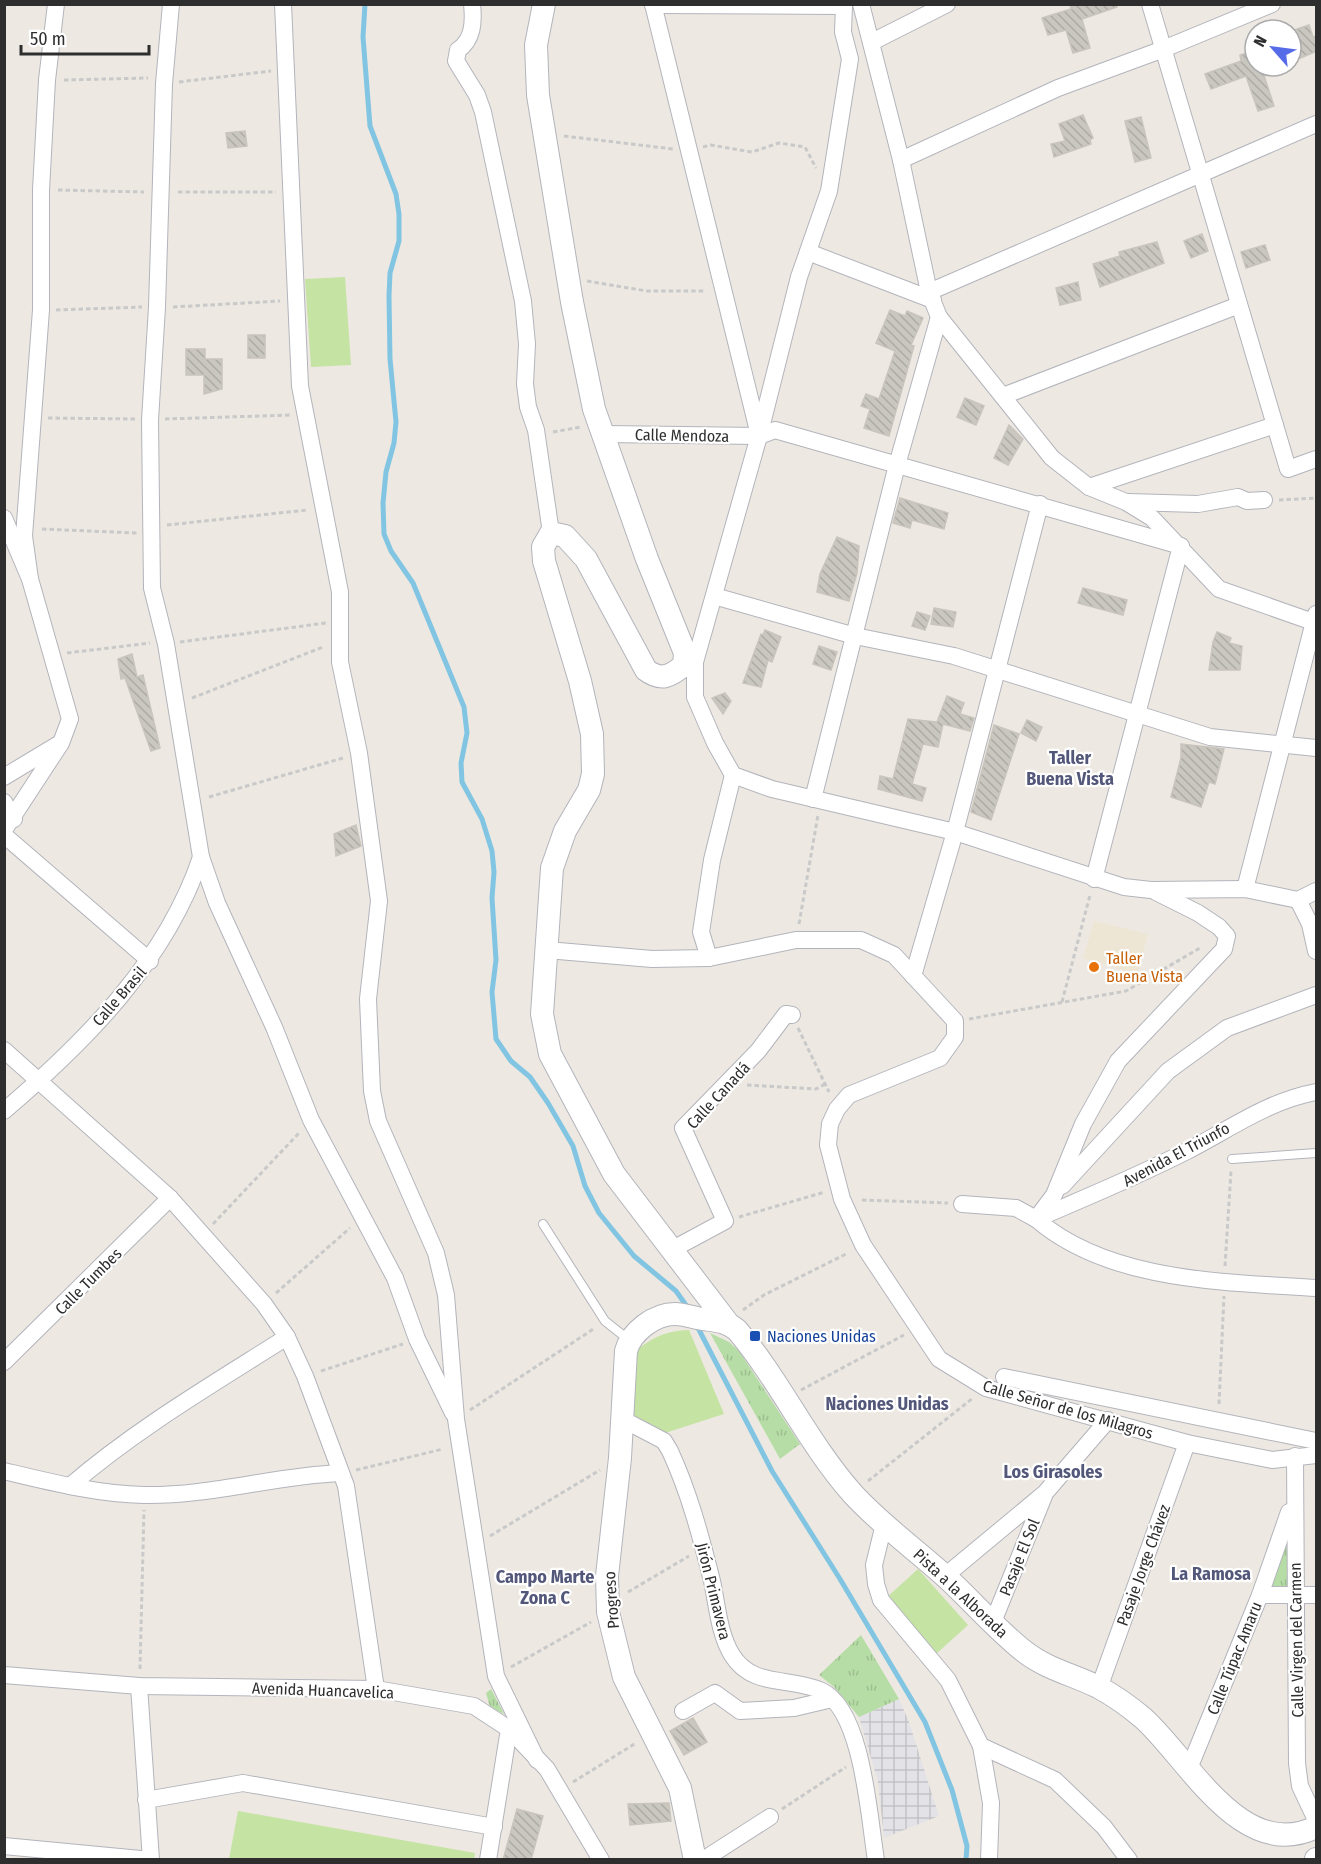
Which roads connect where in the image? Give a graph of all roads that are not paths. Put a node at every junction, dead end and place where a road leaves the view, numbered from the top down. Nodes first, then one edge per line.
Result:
1 (56, 4) edge
2 (171, 4) edge
3 (284, 4) edge
4 (472, 4) edge
5 (544, 4) edge
6 (861, 4) edge
7 (947, 4) edge
8 (1150, 4) edge
9 (1272, 4) edge
10 (653, 5) edge
11 (872, 42) junction
12 (1161, 50) junction
13 (1317, 124) edge
14 (901, 160) junction
15 (1200, 174) junction
16 (808, 252) junction
17 (931, 296) junction
18 (1239, 305) junction
19 (939, 317) junction
20 (1003, 396) junction
21 (1275, 425) junction
22 (603, 429) junction
23 (759, 436) junction
24 (1317, 459) edge
25 (897, 465) junction
26 (1089, 486) junction
27 (1264, 500) road end
28 (1126, 502) junction
29 (1040, 504) junction
30 (4, 518) edge
31 (551, 533) junction
32 (1182, 546) junction
33 (30, 579) junction
34 (714, 596) junction
35 (1316, 620) edge
36 (855, 636) junction
37 (996, 669) junction
38 (689, 672) junction
39 (1138, 715) junction
40 (61, 742) junction
41 (1281, 744) junction
42 (1317, 748) edge
43 (733, 775) junction
44 (4, 777) edge
45 (817, 800) junction
46 (4, 802) edge
47 (8, 828) edge
48 (954, 832) junction
49 (201, 857) junction
50 (1094, 879) junction
51 (1245, 889) junction
52 (1151, 890) junction
53 (1317, 891) edge
54 (1298, 900) junction
55 (547, 950) junction
56 (1317, 951) edge
57 (709, 958) junction
58 (150, 961) junction
59 (914, 976) junction
60 (1317, 995) edge
61 (792, 1015) road end
62 (4, 1050) edge
63 (38, 1082) junction
64 (1317, 1092) edge
65 (4, 1111) edge
66 (1317, 1153) edge
67 (1232, 1159) dead end
68 (1054, 1195) junction
69 (170, 1198) junction
70 (962, 1204) road end
71 (1036, 1219) junction
72 (543, 1224) dead end
73 (673, 1249) junction
74 (1317, 1288) edge
75 (727, 1322) junction
76 (634, 1335) junction
77 (287, 1337) junction
78 (4, 1362) edge
79 (1005, 1377) dead end
80 (456, 1419) junction
81 (622, 1419) junction
82 (1108, 1420) junction
83 (1317, 1441) edge
84 (1187, 1443) junction
85 (1317, 1455) edge
86 (1295, 1456) junction
87 (4, 1471) edge
88 (340, 1473) junction
89 (1294, 1476) junction
90 (69, 1486) junction
91 (1046, 1493) junction
92 (884, 1524) junction
93 (945, 1576) junction
94 (1260, 1595) junction
95 (1317, 1595) edge
96 (1295, 1596) junction
97 (993, 1622) junction
98 (4, 1675) edge
99 (139, 1686) junction
100 (1100, 1688) junction
101 (376, 1689) junction
102 (832, 1699) junction
103 (683, 1711) dead end
104 (509, 1728) junction
105 (981, 1746) junction
106 (537, 1760) junction
107 (1188, 1770) junction
108 (146, 1800) junction
109 (770, 1817) road end
110 (1317, 1820) edge
111 (494, 1827) junction
112 (1317, 1827) edge
113 (4, 1846) edge
114 (151, 1860) edge
115 (488, 1860) edge
116 (601, 1860) edge
117 (695, 1860) edge
118 (703, 1860) edge
119 (876, 1860) edge
120 (989, 1860) edge
121 (1129, 1860) edge

1 - 33 street
2 - 49 street
3 - 80 street
4 - 31 street
5 - 22 street
6 - 11 street
7 - 11 street
8 - 12 street
9 - 12 street
10 - 16 street
10 - 23 street
11 - 14 street
12 - 14 street
12 - 15 street
13 - 15 street
14 - 17 street
15 - 17 street
15 - 18 street
16 - 17 street
16 - 23 street
17 - 19 street
18 - 20 street
18 - 21 street
19 - 20 street
19 - 25 street
20 - 26 street
21 - 24 street
21 - 26 street
22 - 23 street, Calle Mendoza
22 - 38 street
23 - 25 street, Calle Mendoza
23 - 34 street
25 - 29 street, Calle Mendoza
25 - 36 street
26 - 28 street
27 - 28 street
28 - 32 street
29 - 32 street, Calle Mendoza
29 - 37 street
30 - 33 street
31 - 38 street
31 - 55 street, Pista a la Alborada
32 - 35 street
32 - 39 street
33 - 40 street
34 - 36 street
34 - 38 street
35 - 41 street
36 - 37 street
36 - 45 street
37 - 39 street
37 - 48 street
38 - 43 street
39 - 41 street
39 - 50 street
40 - 44 street
40 - 47 street
41 - 42 street
41 - 51 street
43 - 45 street
43 - 57 street
45 - 48 street
46 - 47 street
47 - 58 street
48 - 50 street
48 - 59 street
49 - 58 street, Calle Brasil
49 - 80 street
50 - 52 street
51 - 52 street
51 - 54 street
52 - 68 street
53 - 54 street
54 - 56 street
55 - 57 street
55 - 73 street, Pista a la Alborada
57 - 59 street
58 - 63 street, Calle Brasil
59 - 82 street, Calle Señor de los Milagros
60 - 68 street
61 - 73 street, Calle Canadá
62 - 63 street
63 - 65 street, Calle Brasil
63 - 69 street
64 - 71 street, Avenida El Triunfo
66 - 67 lane
68 - 71 street
69 - 77 street
69 - 78 street, Calle Tumbes
70 - 71 street
71 - 74 street
72 - 76 lane
73 - 75 street, Pista a la Alborada
75 - 76 street
75 - 92 street, Pista a la Alborada
76 - 81 street, Progreso
77 - 88 street
77 - 90 street
79 - 83 street
80 - 106 street
81 - 102 street, Jirón Primavera
81 - 117 street, Progreso
82 - 84 street, Calle Señor de los Milagros
82 - 91 street, Pasaje El Sol
84 - 86 street, Calle Señor de los Milagros
84 - 100 street, Pasaje Jorge Chávez
85 - 86 street, Calle Señor de los Milagros
86 - 89 street, Calle Virgen del Carmen
87 - 90 street
88 - 90 street
88 - 101 street
89 - 94 street, Calle Túpac Amaru
89 - 96 street, Calle Virgen del Carmen
91 - 93 street, Pasaje El Sol
91 - 97 street, Pasaje El Sol
92 - 93 street, Pista a la Alborada
92 - 105 street
93 - 97 street, Pista a la Alborada
94 - 96 street
94 - 107 street, Calle Túpac Amaru
95 - 96 street
96 - 110 street, Calle Virgen del Carmen
97 - 100 street, Pista a la Alborada
98 - 99 street, Avenida Huancavelica
99 - 101 street, Avenida Huancavelica
99 - 108 street
100 - 107 street, Pista a la Alborada
101 - 104 street, Avenida Huancavelica
102 - 103 street
102 - 119 street
104 - 106 street, Avenida Huancavelica
104 - 111 street
105 - 120 street
105 - 121 street
106 - 116 street, Avenida Huancavelica
107 - 112 street, Pista a la Alborada
108 - 111 street
108 - 114 street
109 - 118 street
111 - 115 street
113 - 114 street

